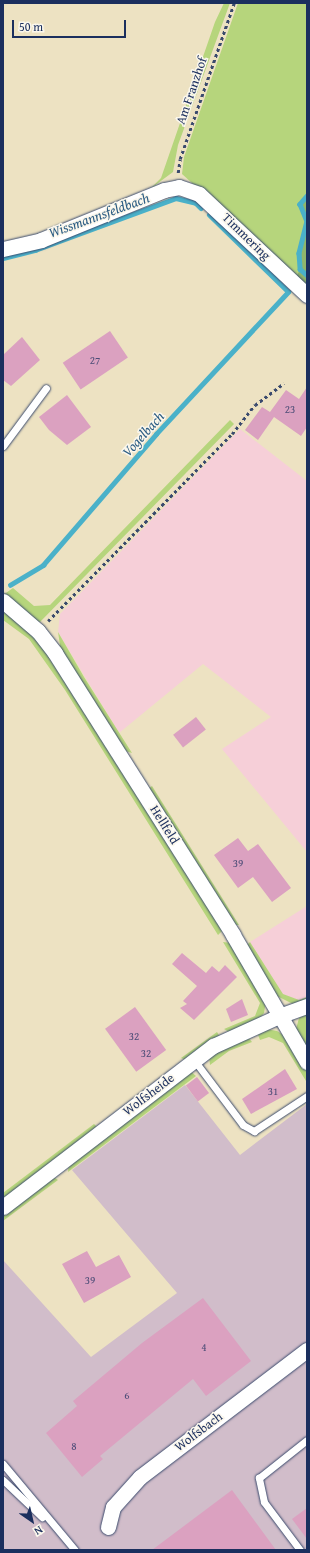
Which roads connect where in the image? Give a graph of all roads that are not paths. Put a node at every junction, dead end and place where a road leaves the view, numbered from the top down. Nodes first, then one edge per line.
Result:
1 (3, 249) edge
2 (307, 295) edge
3 (46, 388) dead end
4 (3, 446) edge
5 (3, 601) edge
6 (307, 1006) edge
7 (279, 1016) junction
8 (194, 1060) junction
9 (307, 1062) edge
10 (307, 1096) edge
11 (3, 1207) edge
12 (307, 1350) edge
13 (307, 1440) edge
14 (3, 1464) edge
15 (3, 1480) edge
16 (108, 1527) dead end
17 (65, 1538) junction
18 (75, 1550) edge
19 (300, 1550) edge

1 - 2 street, Timmering
3 - 4 lane
5 - 7 street, Hellfeld
6 - 7 street, Wolfsheide
7 - 8 street, Wolfsheide
7 - 9 street, Hellfeld
8 - 10 lane
8 - 11 street, Wolfsheide
12 - 16 street, Wolfsbach
13 - 19 lane
14 - 17 lane
15 - 17 lane
17 - 18 lane

